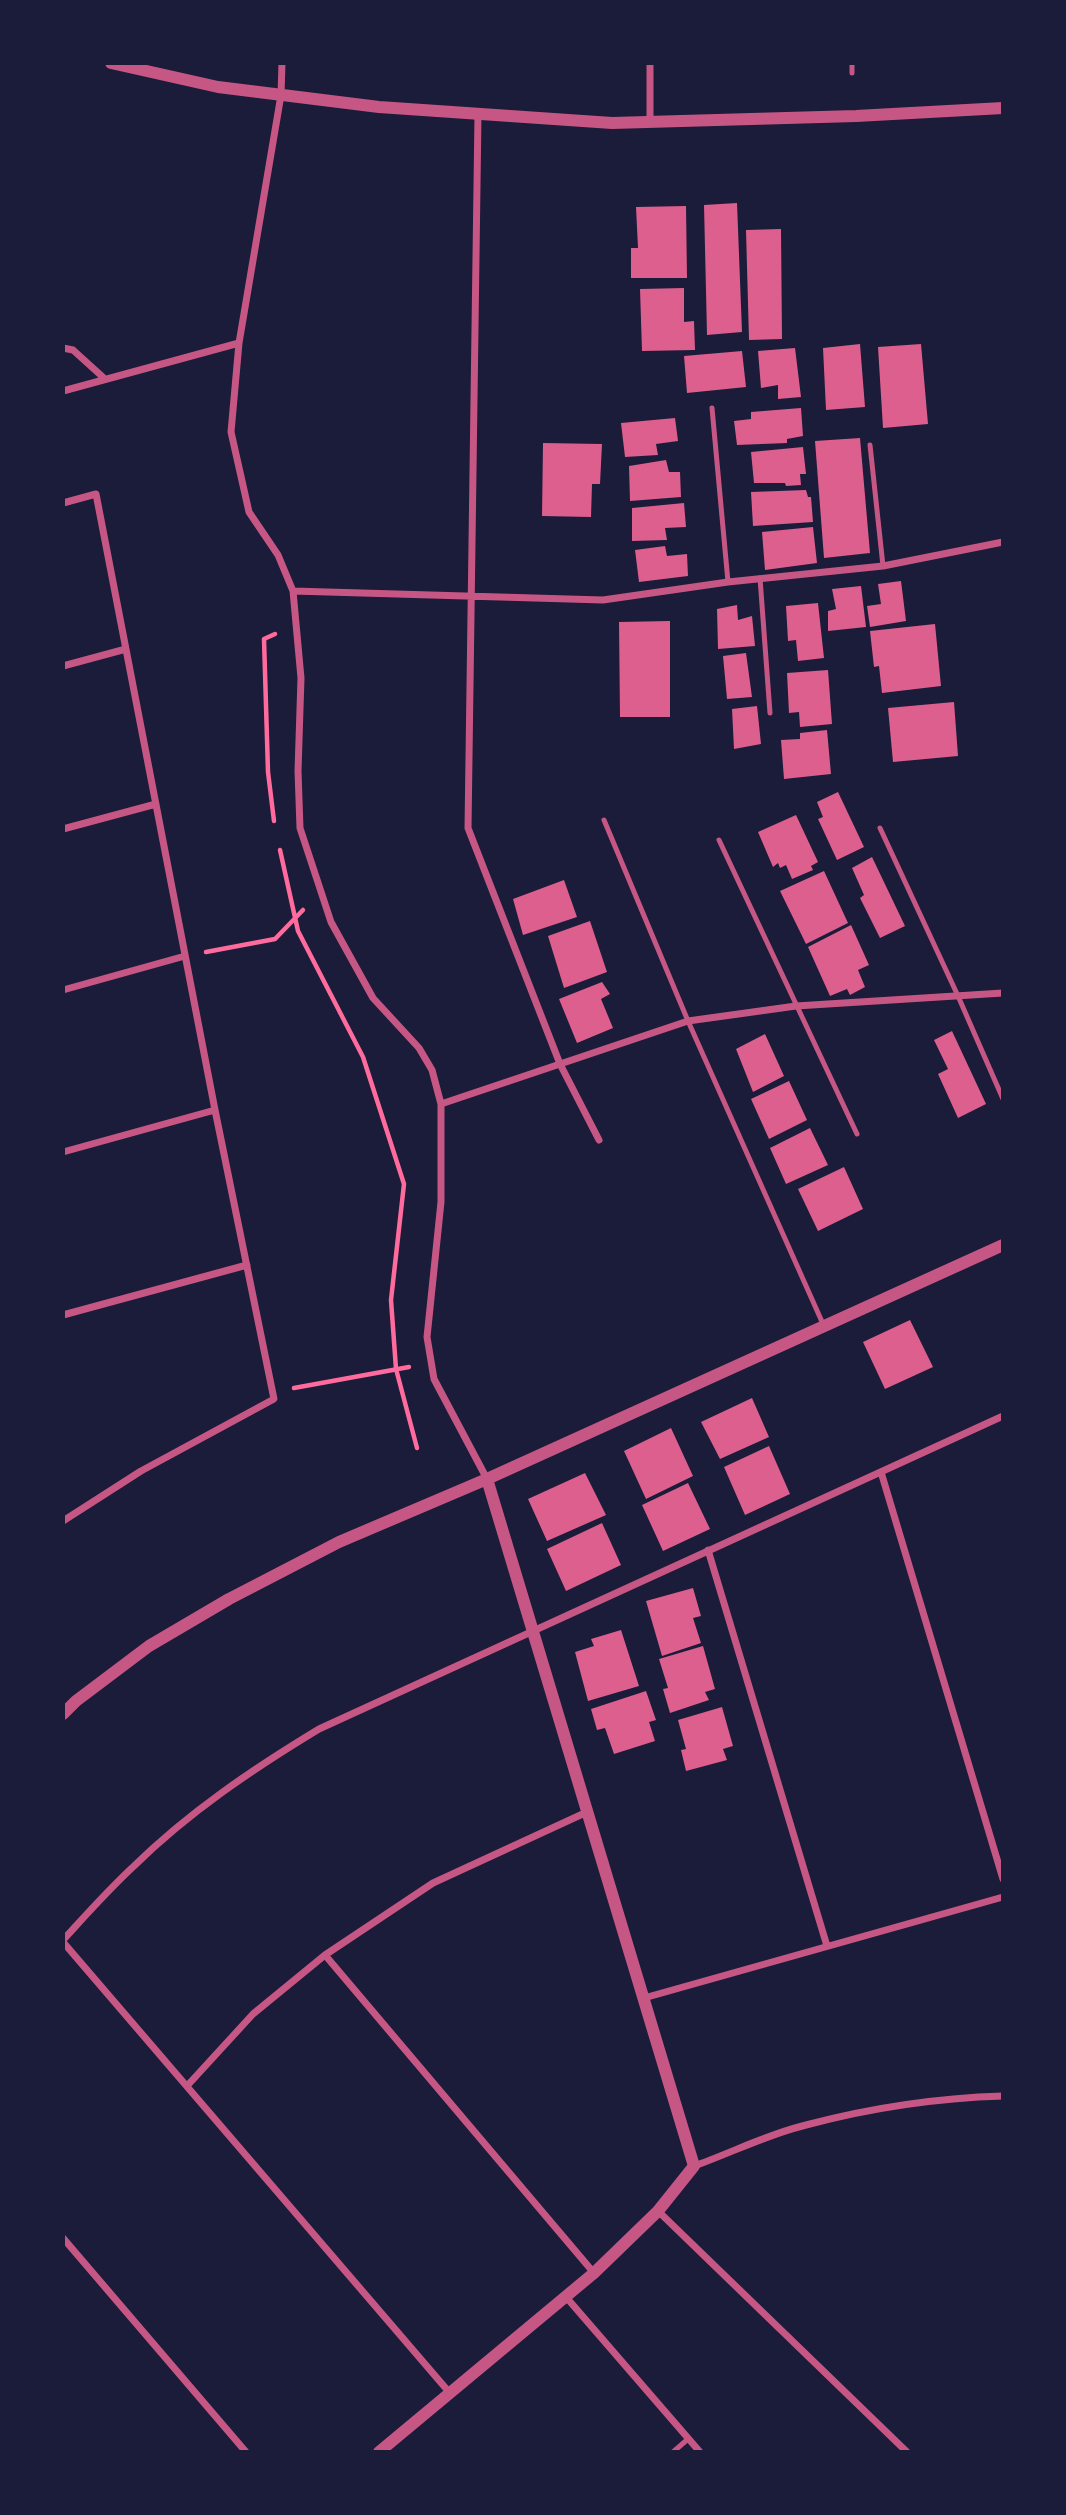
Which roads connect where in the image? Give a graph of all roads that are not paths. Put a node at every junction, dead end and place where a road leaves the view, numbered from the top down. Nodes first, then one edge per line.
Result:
1 (111, 63) edge
2 (282, 63) edge
3 (650, 63) edge
4 (852, 63) edge
5 (852, 73) dead end
6 (281, 95) junction
7 (1003, 108) edge
8 (478, 114) junction
9 (650, 123) junction
10 (239, 343) junction
11 (63, 348) edge
12 (106, 379) junction
13 (63, 391) edge
14 (712, 408) dead end
15 (870, 445) dead end
16 (63, 503) edge
17 (1003, 542) edge
18 (883, 566) junction
19 (760, 578) junction
20 (727, 582) junction
21 (293, 591) junction
22 (470, 596) junction
23 (126, 649) junction
24 (63, 666) edge
25 (770, 713) dead end
26 (156, 804) junction
27 (604, 820) dead end
28 (880, 828) dead end
29 (63, 830) edge
30 (719, 840) dead end
31 (185, 956) junction
32 (63, 989) edge
33 (1003, 993) edge
34 (958, 996) junction
35 (796, 1006) junction
36 (688, 1021) junction
37 (560, 1064) junction
38 (1003, 1099) edge
39 (441, 1104) junction
40 (215, 1110) junction
41 (857, 1134) dead end
42 (599, 1140) dead end
43 (63, 1152) edge
44 (1003, 1245) edge
45 (247, 1265) junction
46 (63, 1315) edge
47 (824, 1325) junction
48 (1003, 1416) edge
49 (881, 1472) junction
50 (487, 1479) junction
51 (63, 1521) edge
52 (708, 1550) junction
53 (533, 1632) junction
54 (63, 1714) edge
55 (587, 1812) junction
56 (1003, 1880) edge
57 (1003, 1897) edge
58 (63, 1941) edge
59 (827, 1946) junction
60 (325, 1955) junction
61 (644, 1998) junction
62 (187, 2086) junction
63 (1003, 2096) edge
64 (694, 2166) junction
65 (658, 2211) junction
66 (63, 2238) edge
67 (594, 2273) junction
68 (566, 2297) junction
69 (449, 2392) junction
70 (688, 2439) junction
71 (246, 2452) edge
72 (379, 2452) edge
73 (673, 2452) edge
74 (699, 2452) edge
75 (907, 2452) edge

1 - 6 street
2 - 6 street
3 - 9 street
4 - 5 lane
6 - 8 street
6 - 10 street
7 - 9 street
8 - 9 street
8 - 22 street
10 - 12 street
10 - 21 street
11 - 12 street
12 - 13 street
14 - 20 lane
15 - 18 lane
16 - 23 street
17 - 18 street
18 - 19 street
19 - 20 street
19 - 25 lane
20 - 22 street
21 - 22 street
21 - 39 street
22 - 37 street
23 - 24 street
23 - 26 street
26 - 29 street
26 - 31 street
27 - 36 lane
28 - 34 lane
30 - 35 lane
31 - 32 street
31 - 40 street
33 - 34 street
34 - 35 street
34 - 38 lane
35 - 36 street
35 - 41 lane
36 - 37 street
36 - 47 lane
37 - 39 street
37 - 42 street
39 - 50 street
40 - 43 street
40 - 45 street
44 - 47 street
45 - 46 street
45 - 51 street
47 - 50 street
48 - 49 street
49 - 52 street
49 - 56 street
50 - 53 street
50 - 54 street
52 - 53 street
52 - 59 street
53 - 55 street
53 - 58 street
55 - 60 street
55 - 61 street
57 - 59 street
58 - 62 street
59 - 61 street
60 - 62 street
60 - 67 street
61 - 64 street
62 - 69 street
63 - 64 street
64 - 65 street
65 - 67 street
65 - 75 street
66 - 71 street
67 - 68 street
68 - 69 street
68 - 70 street
69 - 72 street
70 - 73 lane
70 - 74 street

